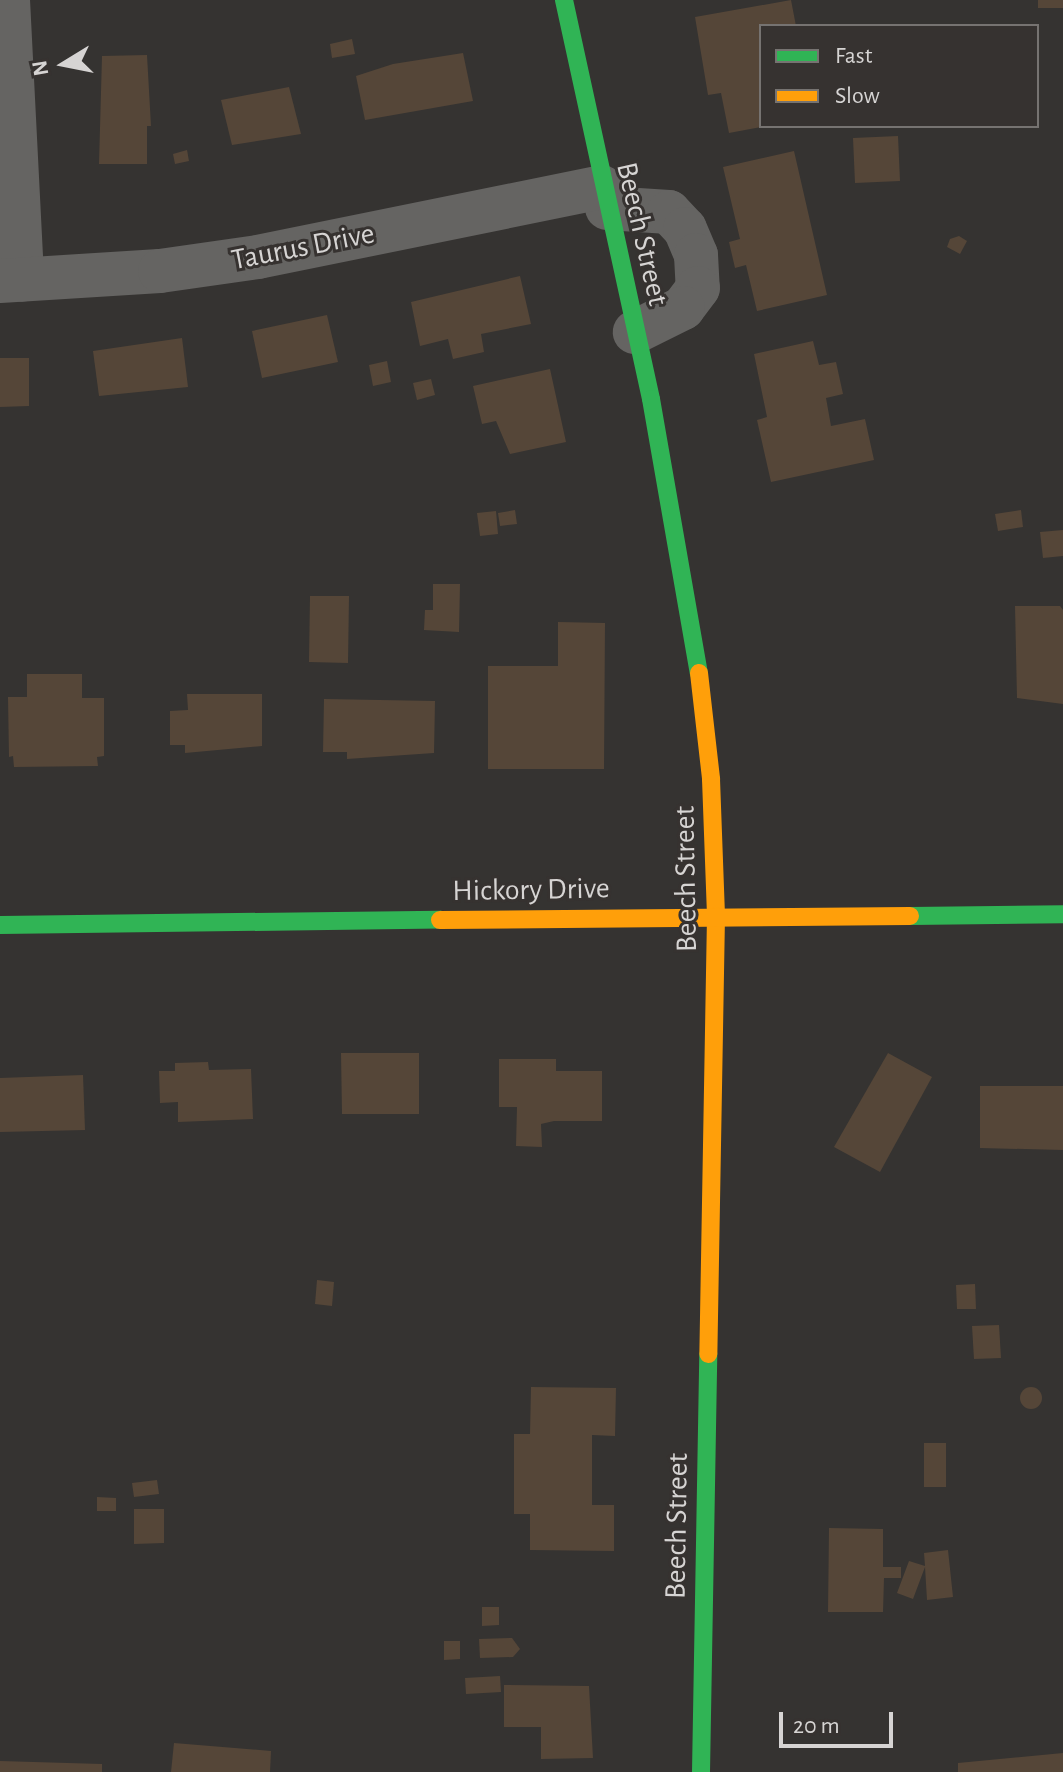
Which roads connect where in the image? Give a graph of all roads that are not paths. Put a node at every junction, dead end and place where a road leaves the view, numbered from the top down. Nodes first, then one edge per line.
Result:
1 (8, 0) edge
2 (564, 0) edge
3 (604, 198) junction
4 (11, 281) edge
5 (635, 332) junction
6 (1063, 914) edge
7 (716, 916) junction
8 (0, 925) edge
9 (701, 1772) edge

1 - 4 street
2 - 3 street, Beech Street
3 - 4 street, Taurus Drive
3 - 5 street, Beech Street
3 - 5 street, Taurus Drive
5 - 7 street, Beech Street
6 - 7 street, Hickory Drive
7 - 8 street, Hickory Drive
7 - 9 street, Beech Street

